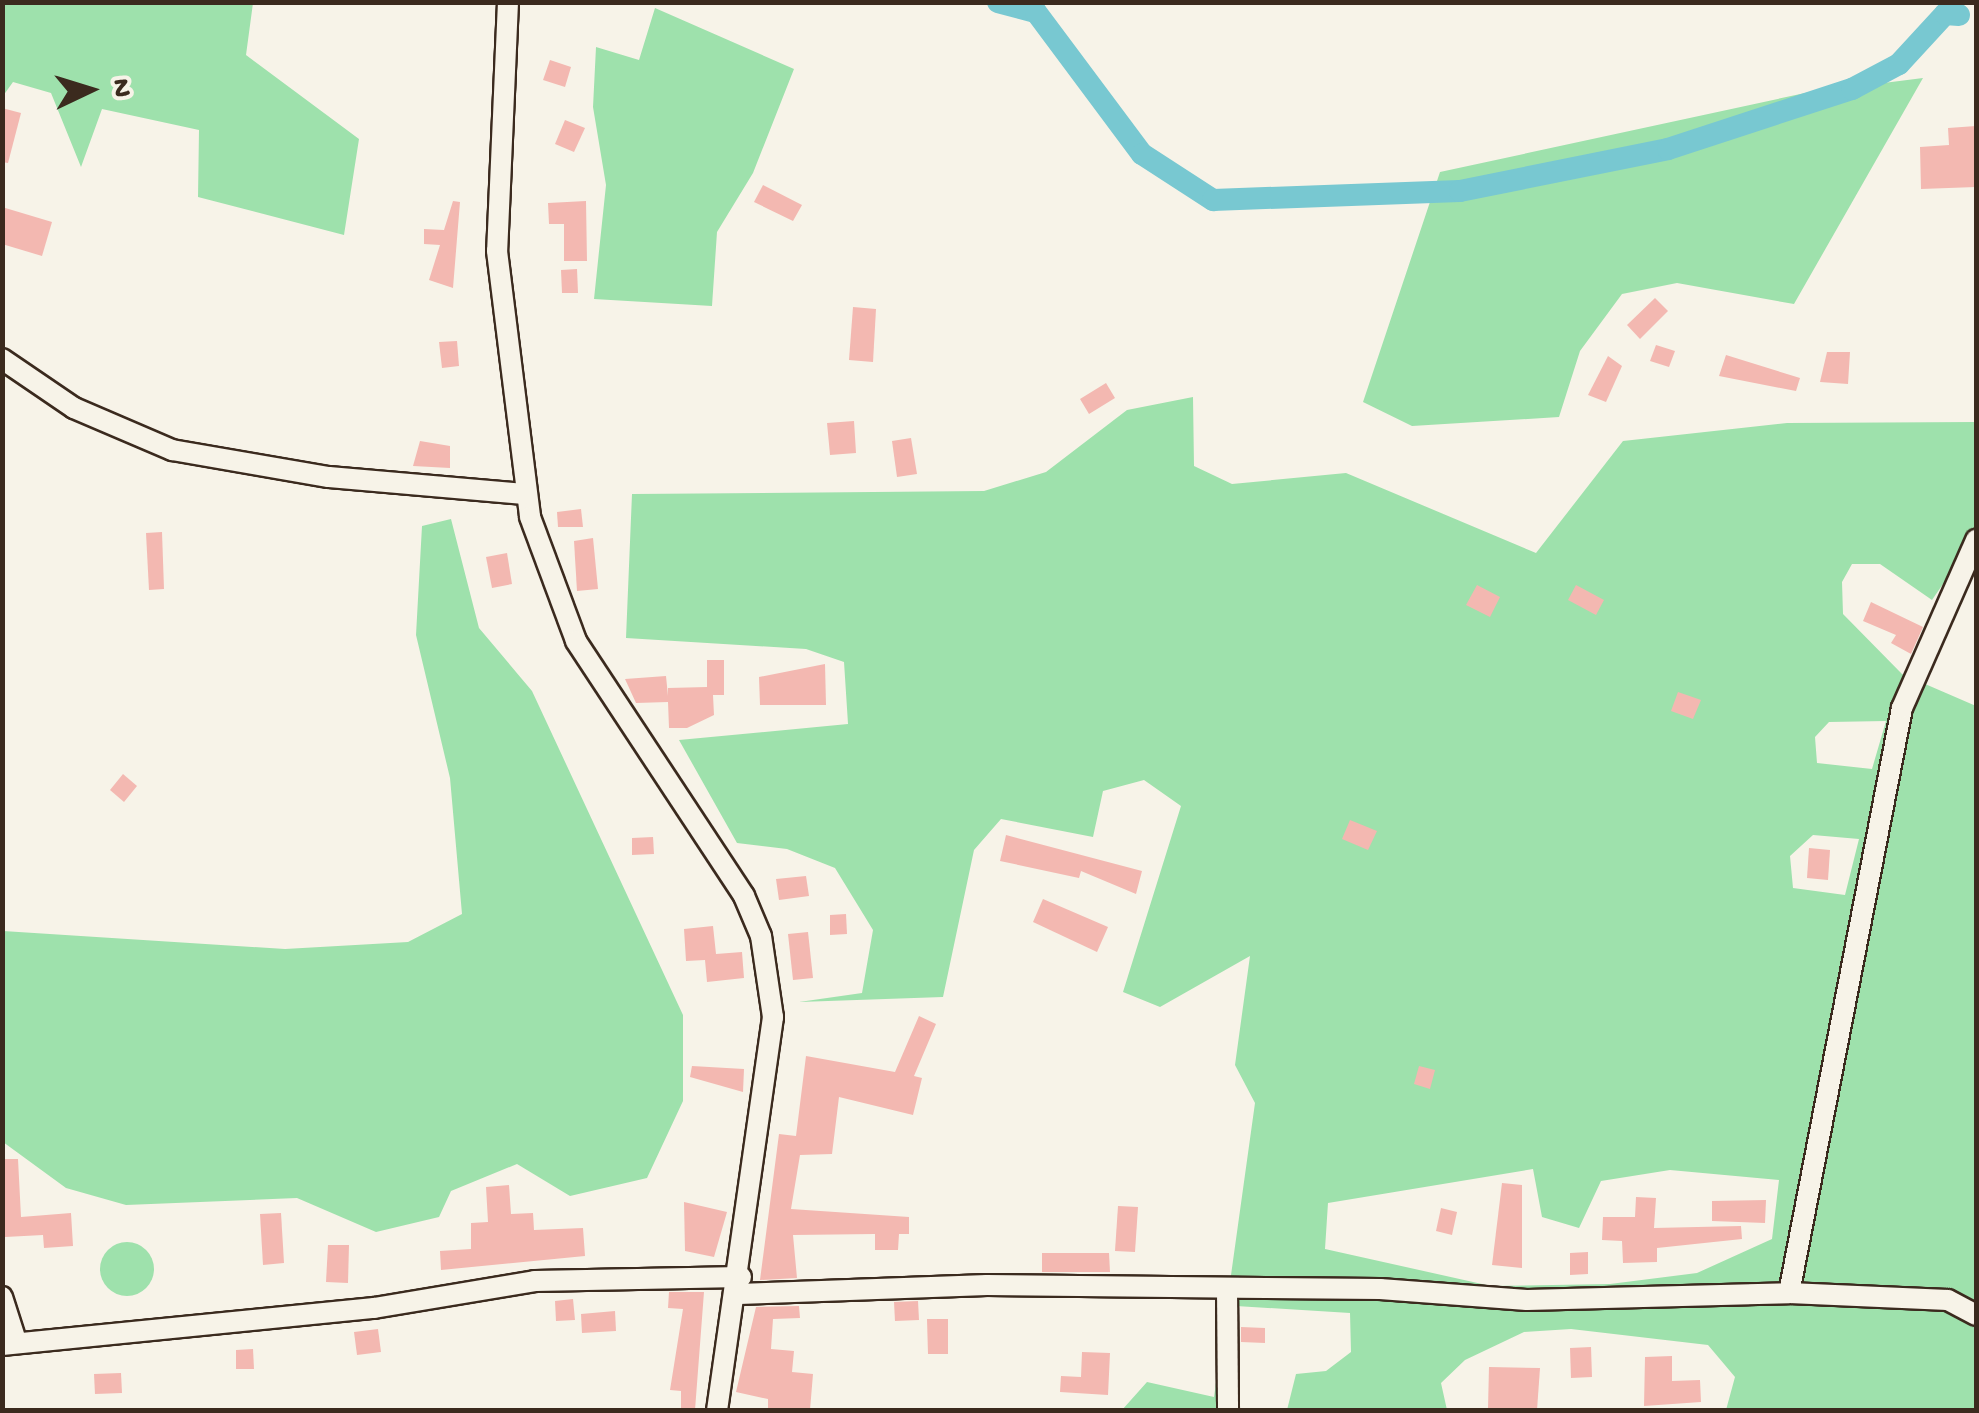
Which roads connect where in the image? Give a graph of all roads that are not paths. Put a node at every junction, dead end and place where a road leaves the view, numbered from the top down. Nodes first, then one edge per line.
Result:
1 (508, 2) edge
2 (2, 360) edge
3 (524, 494) junction
4 (1976, 540) edge
5 (740, 1285) junction
6 (1227, 1288) junction
7 (1788, 1292) junction
8 (2, 1298) edge
9 (1976, 1315) edge
10 (9, 1343) edge
11 (717, 1410) edge
12 (1228, 1410) edge

1 - 3 street
2 - 3 street
3 - 5 street
4 - 7 street
5 - 6 street
5 - 10 street
5 - 11 street
6 - 7 street
6 - 12 street
7 - 9 street
8 - 10 street

